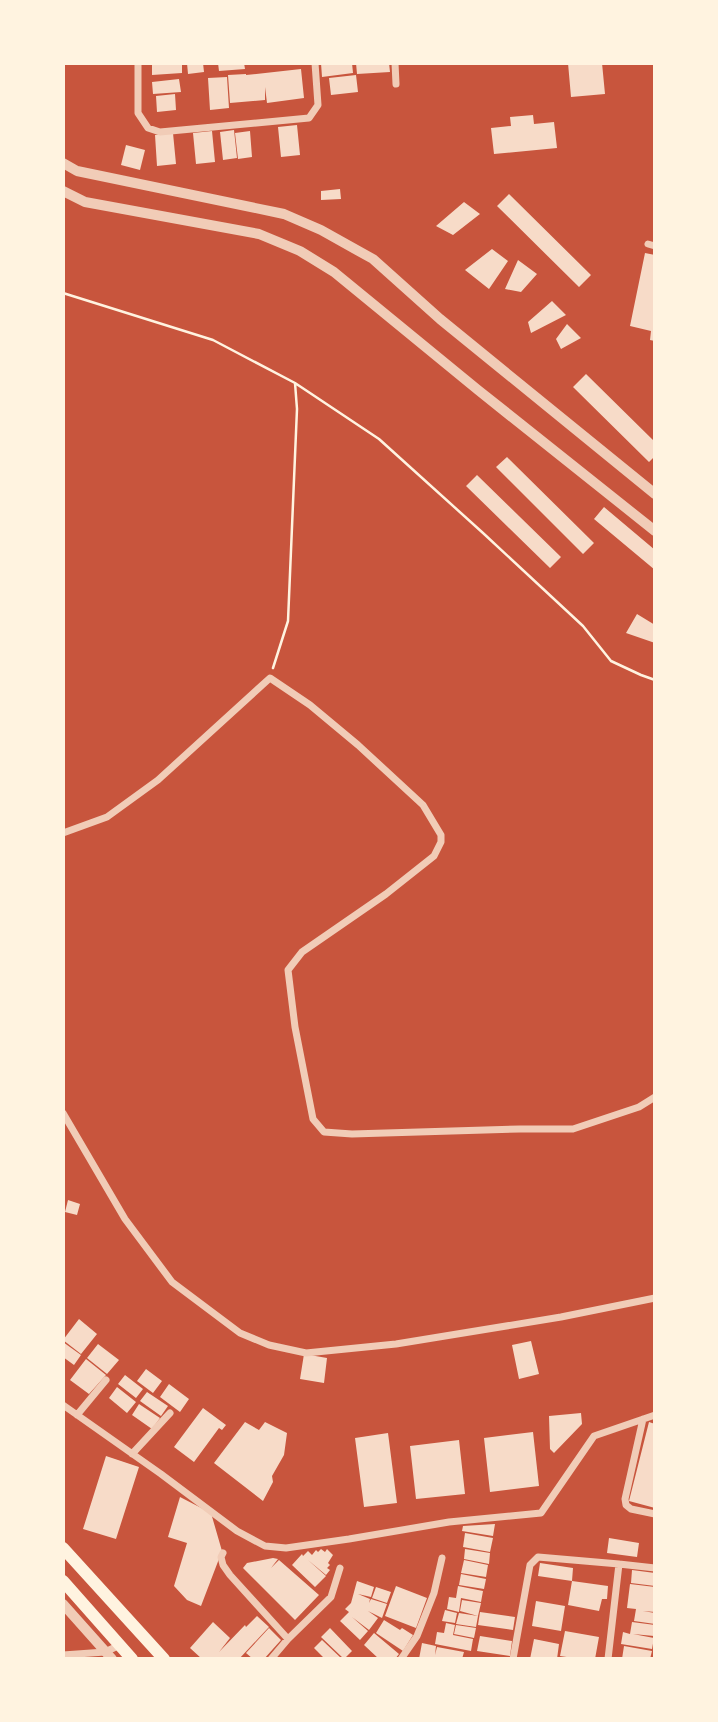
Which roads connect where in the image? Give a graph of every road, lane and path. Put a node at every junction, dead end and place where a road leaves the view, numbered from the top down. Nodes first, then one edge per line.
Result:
1 (138, 63) edge
2 (315, 63) edge
3 (395, 63) edge
4 (396, 84) dead end
5 (63, 163) edge
6 (63, 191) edge
7 (63, 293) edge
8 (295, 383) junction
9 (655, 494) edge
10 (655, 531) edge
11 (270, 678) junction
12 (655, 680) edge
13 (63, 833) edge
14 (655, 1097) edge
15 (63, 1113) edge
16 (655, 1298) edge
17 (106, 1380) dead end
18 (63, 1405) edge
19 (170, 1413) dead end
20 (77, 1415) junction
21 (655, 1415) edge
22 (643, 1419) junction
23 (132, 1454) junction
24 (655, 1514) edge
25 (63, 1548) edge
26 (223, 1553) dead end
27 (442, 1558) dead end
28 (620, 1563) junction
29 (340, 1568) dead end
30 (655, 1568) edge
31 (63, 1581) edge
32 (63, 1604) edge
33 (288, 1639) junction
34 (120, 1645) junction
35 (63, 1654) edge
36 (108, 1655) edge
37 (132, 1659) edge
38 (164, 1659) edge
39 (271, 1659) edge
40 (401, 1659) edge
41 (513, 1659) edge
42 (608, 1659) edge

1 - 2 street
3 - 4 street
5 - 9 street
6 - 10 street
7 - 8 path
8 - 11 path
8 - 12 path
11 - 13 street
11 - 14 street
15 - 16 street
17 - 20 street
18 - 20 street
19 - 23 street
20 - 23 street
21 - 22 street
22 - 23 street
22 - 24 street
25 - 38 main road
26 - 33 street
27 - 40 street
28 - 30 street
28 - 41 street
28 - 42 street
29 - 33 street
31 - 34 main road
32 - 36 street
33 - 39 street
34 - 36 street
34 - 37 main road
35 - 36 street

